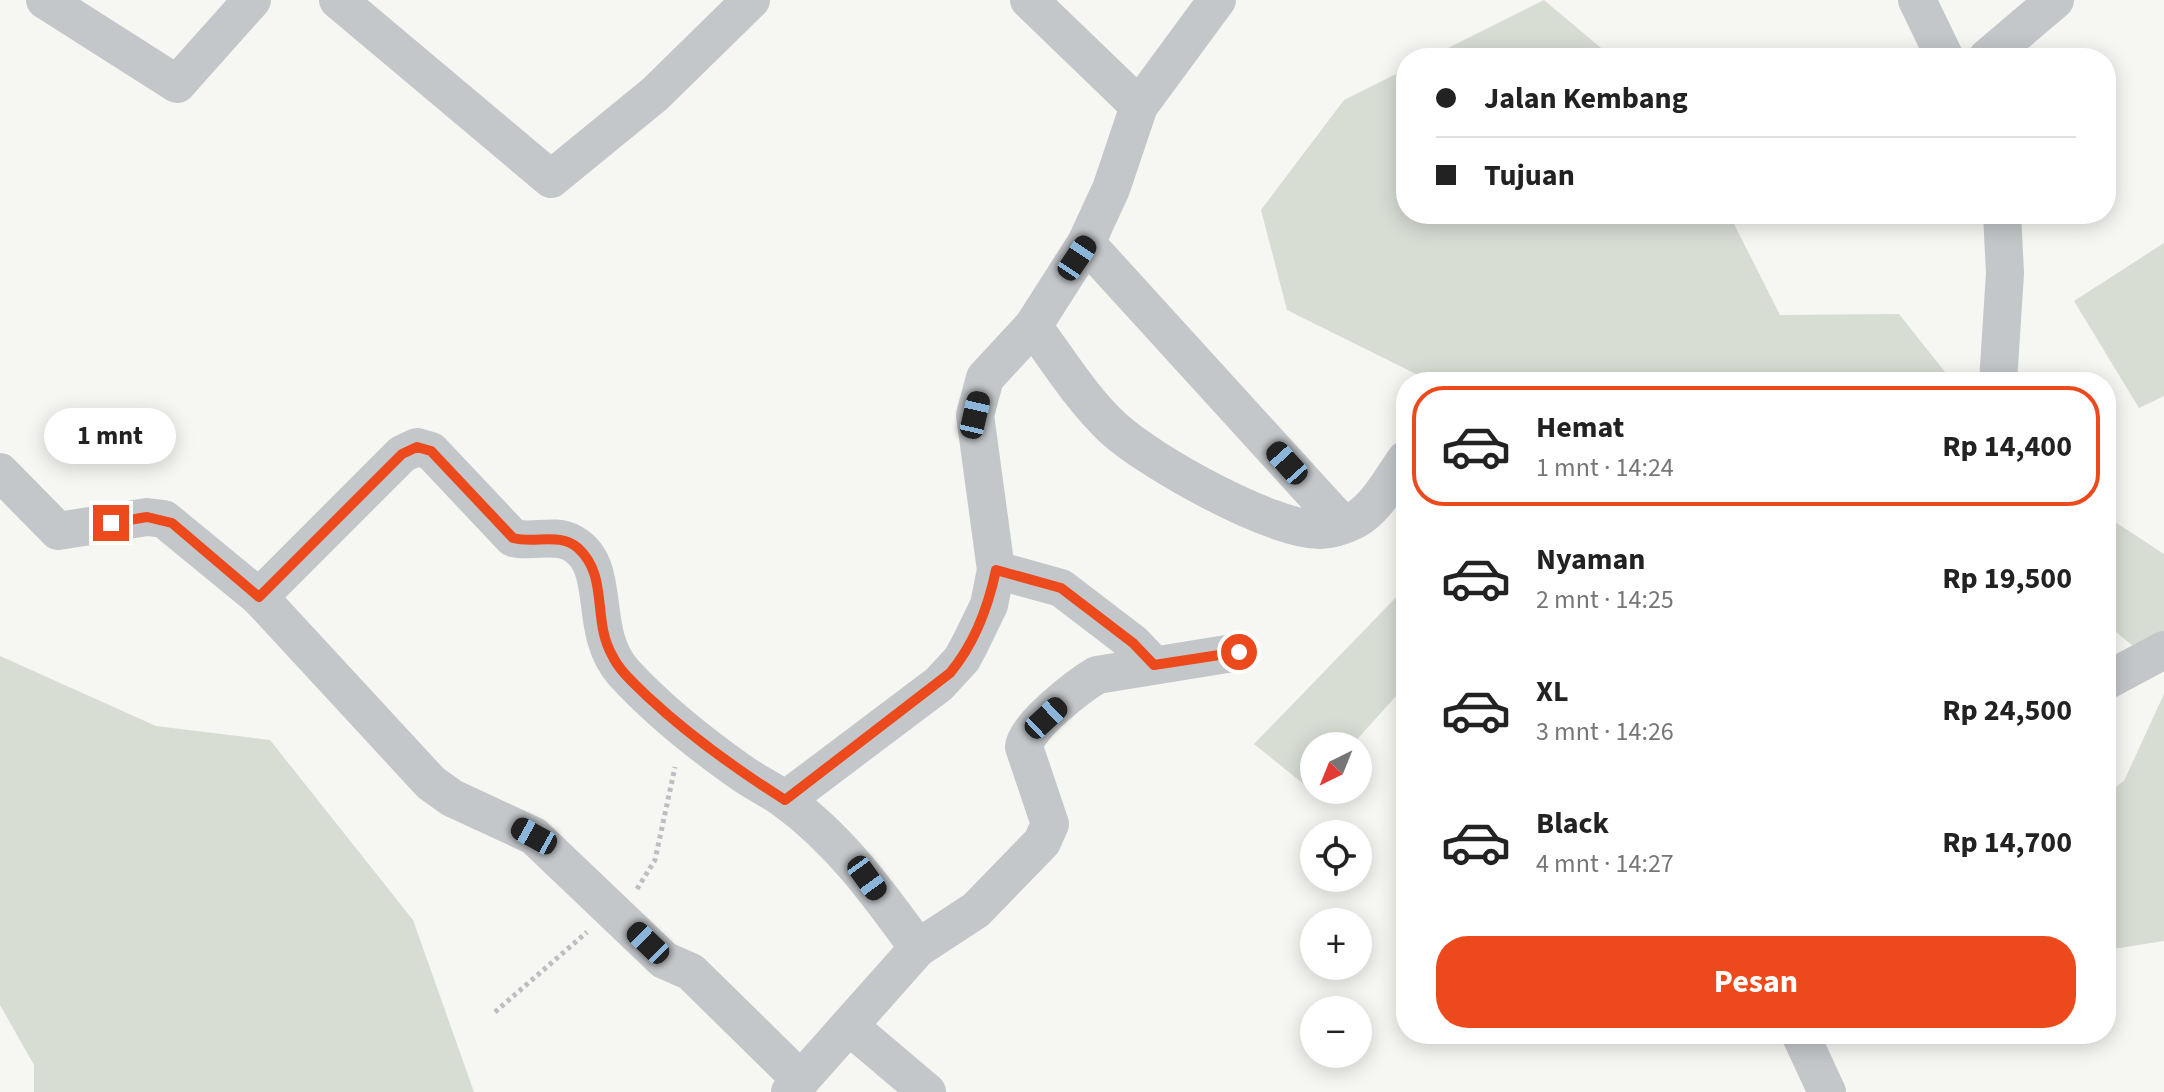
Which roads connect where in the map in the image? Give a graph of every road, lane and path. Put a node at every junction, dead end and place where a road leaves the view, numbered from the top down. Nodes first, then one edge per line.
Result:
1 (45, 0) edge
2 (252, 0) edge
3 (338, 0) edge
4 (751, 0) edge
5 (1029, 0) edge
6 (1217, 0) edge
7 (1917, 0) edge
8 (2055, 0) edge
9 (1940, 48) edge
10 (1999, 48) edge
11 (1139, 106) junction
12 (2003, 224) edge
13 (1086, 243) junction
14 (1033, 326) junction
15 (1999, 372) edge
16 (0, 472) edge
17 (1396, 472) edge
18 (1343, 525) junction
19 (996, 570) junction
20 (259, 597) junction
21 (2164, 650) edge
22 (1239, 652) dead end
23 (1154, 665) junction
24 (2116, 676) edge
25 (785, 800) junction
26 (918, 948) junction
27 (849, 1026) junction
28 (1805, 1044) edge
29 (796, 1086) edge
30 (927, 1092) edge
31 (1827, 1092) edge

1 - 2 street
3 - 4 street
5 - 11 street
6 - 11 street
7 - 9 street
8 - 10 street
11 - 13 street
12 - 15 street
13 - 14 street
13 - 18 street
14 - 18 street
14 - 19 street
16 - 20 street
17 - 18 street
19 - 23 street
19 - 25 street
20 - 25 street
20 - 29 street
21 - 24 street
22 - 23 street
23 - 26 street
25 - 26 street
26 - 27 street
27 - 29 street
27 - 30 street
28 - 31 street

